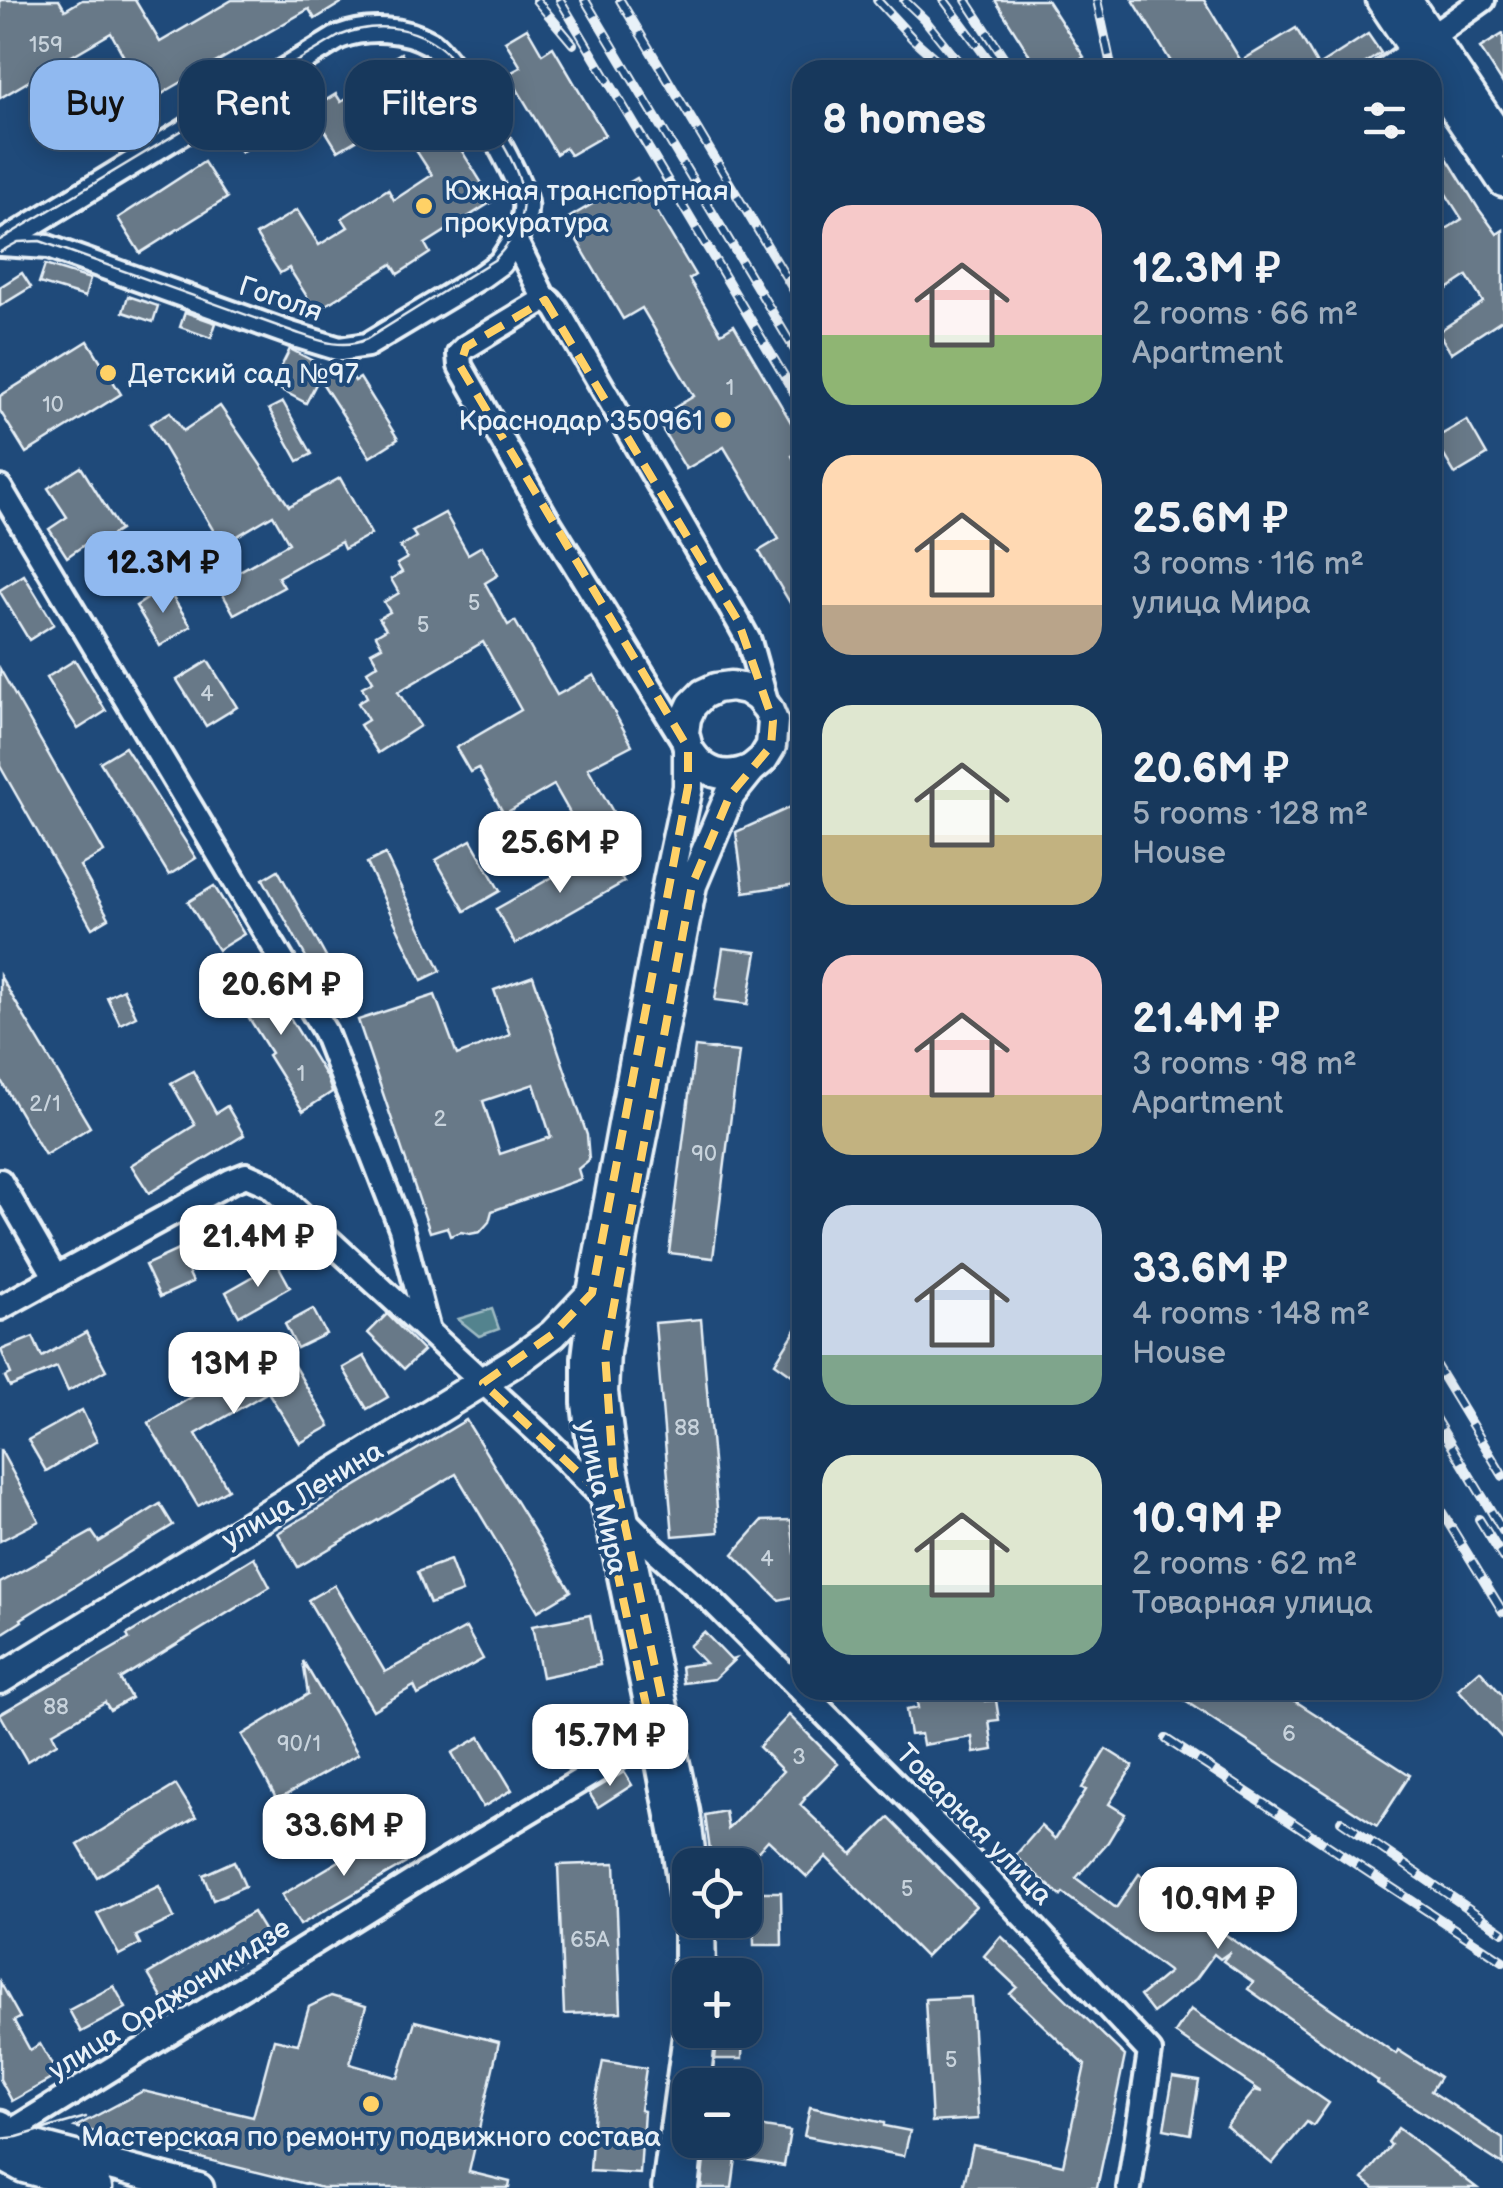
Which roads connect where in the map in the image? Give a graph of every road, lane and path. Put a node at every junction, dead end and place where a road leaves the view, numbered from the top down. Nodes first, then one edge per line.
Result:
1 (1380, 0) edge
2 (1406, 0) edge
3 (1483, 0) edge
4 (1424, 52) edge
5 (1442, 73) edge
6 (1442, 91) edge
7 (1503, 142) edge
8 (1503, 182) edge
9 (515, 240) junction
10 (0, 244) edge
11 (546, 300) junction
12 (0, 488) edge
13 (768, 709) junction
14 (688, 748) junction
15 (752, 770) junction
16 (0, 1181) edge
17 (56, 1278) junction
18 (592, 1293) junction
19 (0, 1308) edge
20 (428, 1331) junction
21 (483, 1383) junction
22 (600, 1493) junction
23 (623, 1517) junction
24 (0, 1679) edge
25 (792, 1680) edge
26 (812, 1700) edge
27 (660, 1732) junction
28 (690, 1848) edge
29 (10, 2154) edge
30 (686, 2158) edge
31 (97, 2188) edge
32 (199, 2188) edge
33 (664, 2188) edge
34 (683, 2188) edge
35 (1129, 2188) edge

1 - 4 main road
2 - 4 main road
3 - 4 street
5 - 7 main road
6 - 8 main road
9 - 10 street, Гоголя
9 - 10 street
9 - 11 street
11 - 13 street
11 - 14 street
12 - 20 street
13 - 14 main road
13 - 15 main road
14 - 15 main road
14 - 18 main road, улица Мира
15 - 23 main road, улица Мира
16 - 17 street
17 - 19 street, Товарная улица
17 - 20 street, Товарная улица
18 - 21 main road, улица Ленина
18 - 22 street, улица Мира
20 - 21 street, Товарная улица
21 - 22 street, Товарная улица
21 - 24 main road, улица Ленина
22 - 23 street, Товарная улица
22 - 27 street, улица Мира
23 - 25 street, Товарная улица
23 - 27 main road, улица Мира
26 - 35 street, Товарная улица
27 - 28 main road, улица Мира
27 - 29 street, улица Орджоникидзе
27 - 33 street, улица Мира
29 - 31 main road
29 - 32 main road
30 - 34 main road

